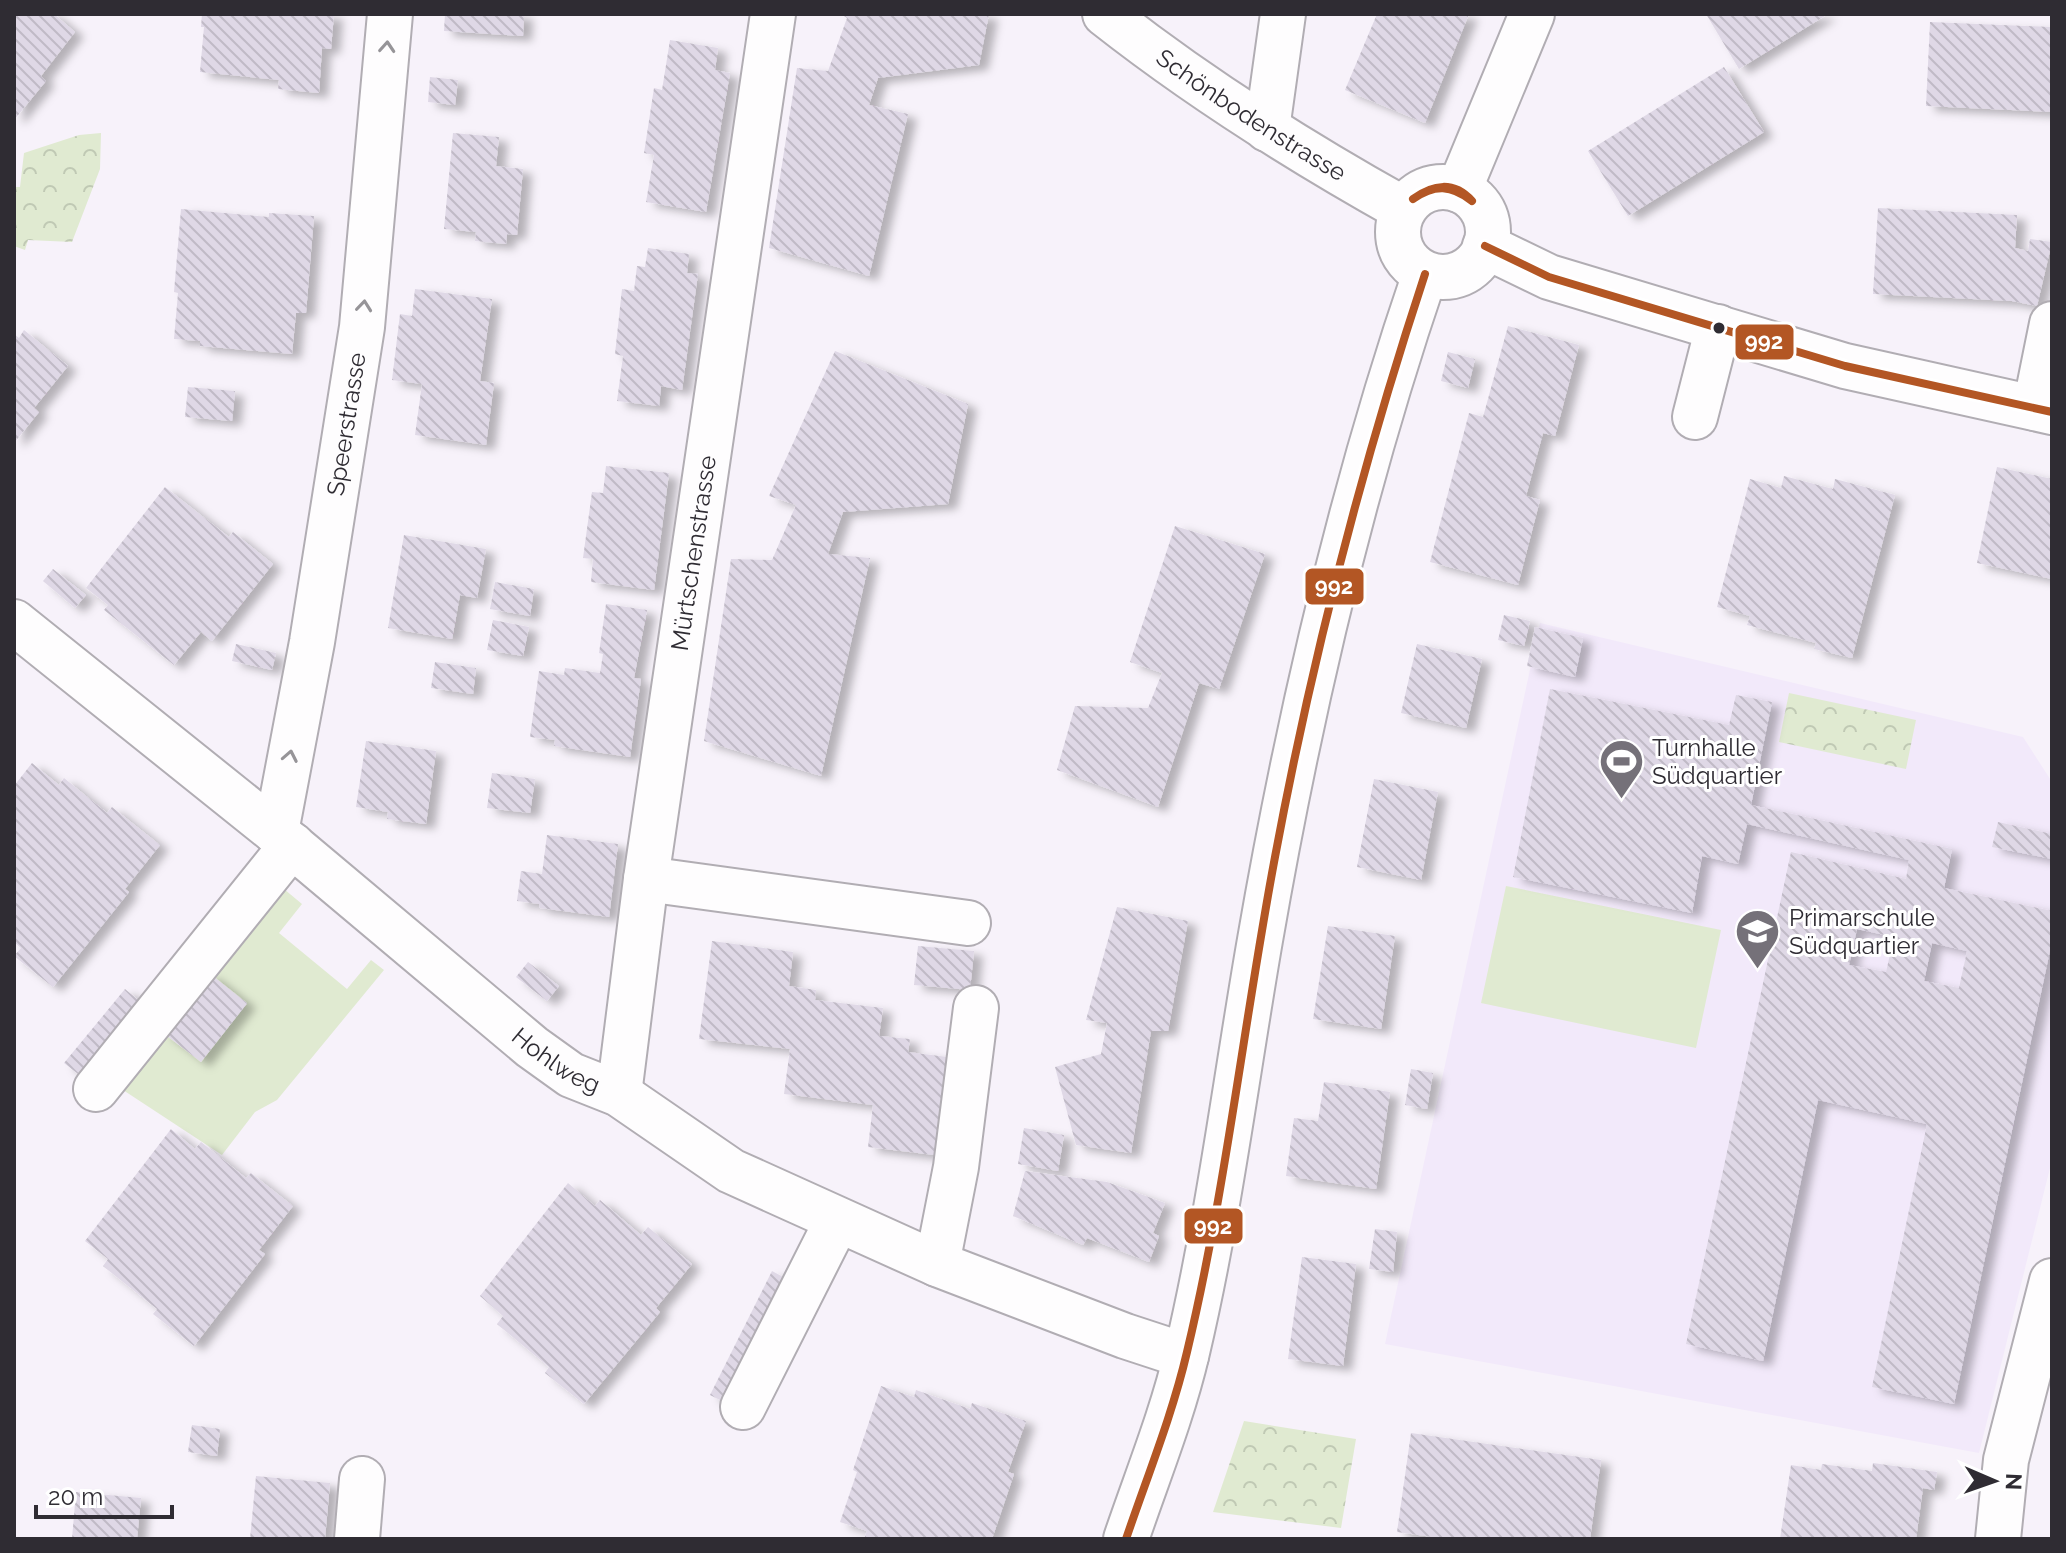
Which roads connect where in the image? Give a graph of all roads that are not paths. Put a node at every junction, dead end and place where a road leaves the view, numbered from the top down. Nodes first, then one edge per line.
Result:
1 (390, 14) edge
2 (773, 14) edge
3 (1105, 14) edge
4 (1283, 14) edge
5 (1532, 14) edge
6 (1267, 129) junction
7 (1459, 190) junction
8 (1403, 209) junction
9 (1485, 246) junction
10 (1425, 274) junction
11 (2052, 324) edge
12 (1718, 327) junction
13 (2043, 410) edge
14 (1695, 417) dead end
15 (14, 622) edge
16 (284, 839) junction
17 (646, 879) junction
18 (968, 923) dead end
19 (976, 1008) dead end
20 (96, 1089) dead end
21 (619, 1094) junction
22 (837, 1221) junction
23 (937, 1264) junction
24 (2052, 1281) edge
25 (1186, 1356) junction
26 (743, 1407) dead end
27 (362, 1479) dead end
28 (357, 1539) edge
29 (1126, 1539) edge
30 (1998, 1539) edge

16 -> 1 street, Speerstrasse
2 - 17 street, Mürtschenstrasse
3 - 6 street, Schönbodenstrasse
4 - 6 street
5 - 7 street
6 - 8 street, Schönbodenstrasse
7 - 8 street
7 - 9 street
8 - 10 street
9 - 10 street
9 - 12 street
10 - 25 street
11 - 13 street
12 - 13 street
12 - 14 street
15 - 16 street, Hohlweg
16 - 20 street
16 - 21 street, Hohlweg
17 - 18 street
17 - 21 street, Mürtschenstrasse
19 - 23 street
21 - 22 street, Hohlweg
22 - 23 street, Hohlweg
22 - 26 street
23 - 25 street, Hohlweg
24 - 30 street
25 - 29 street
27 - 28 street

